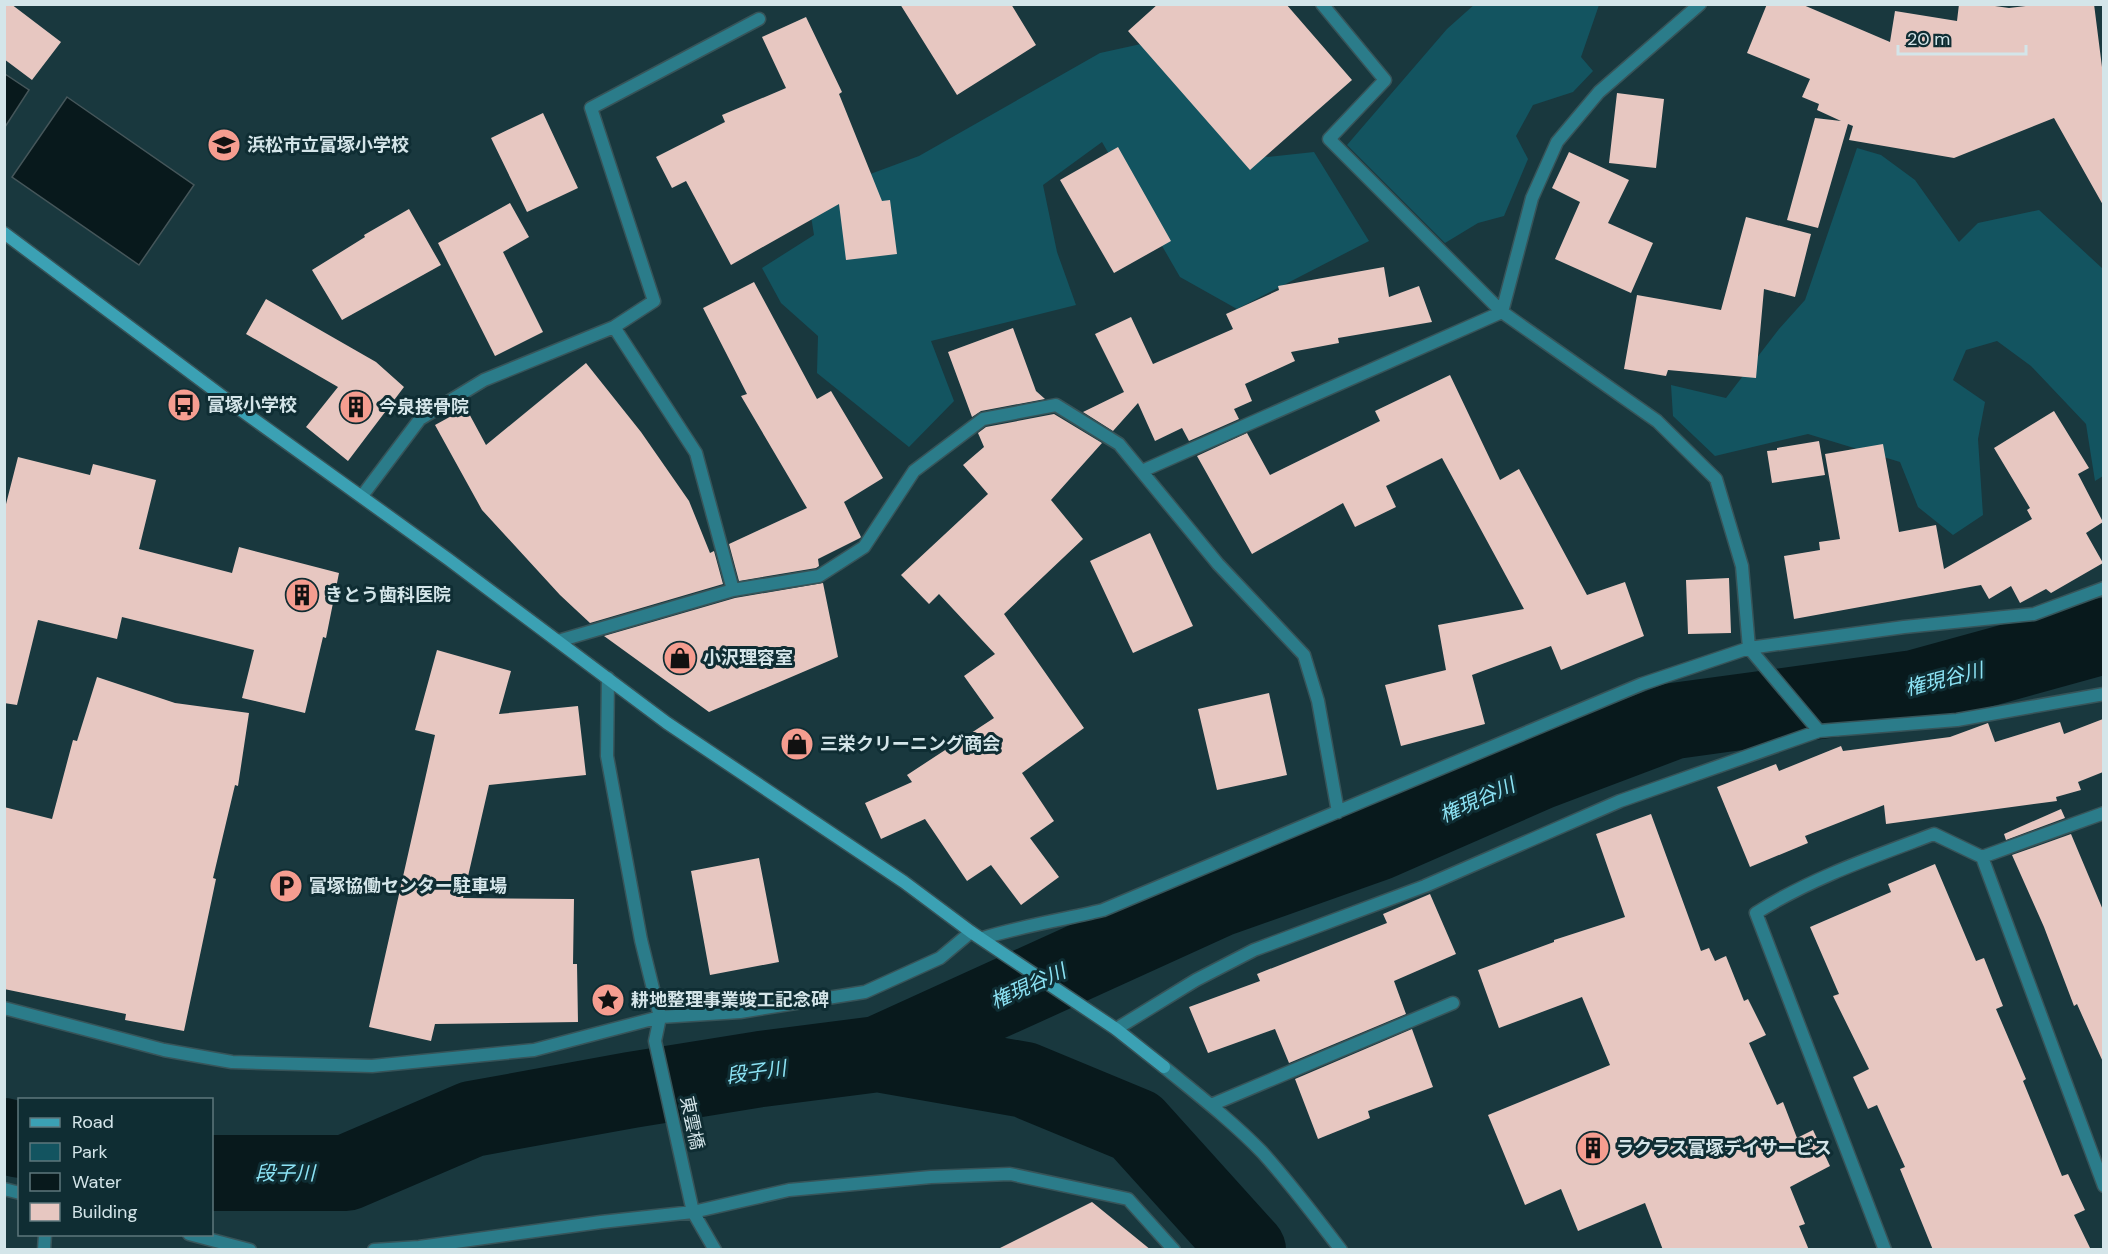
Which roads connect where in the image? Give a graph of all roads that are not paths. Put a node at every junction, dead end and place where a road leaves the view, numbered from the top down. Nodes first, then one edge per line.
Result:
1 (1322, 4) edge
2 (1700, 4) edge
3 (759, 19) dead end
4 (4, 233) edge
5 (1502, 312) junction
6 (614, 327) junction
7 (1142, 471) junction
8 (362, 496) junction
9 (2103, 588) edge
10 (733, 590) junction
11 (558, 641) junction
12 (1749, 648) junction
13 (608, 678) junction
14 (2103, 694) edge
15 (1819, 731) junction
16 (1338, 812) junction
17 (2103, 813) edge
18 (1982, 857) junction
19 (971, 932) junction
20 (983, 938) junction
21 (1453, 1004) dead end
22 (4, 1008) edge
23 (660, 1017) junction
24 (1116, 1029) junction
25 (1211, 1105) junction
26 (2103, 1186) edge
27 (693, 1212) junction
28 (197, 1236) edge
29 (250, 1250) edge
30 (374, 1250) edge
31 (716, 1250) edge
32 (1174, 1250) edge
33 (1341, 1250) edge
34 (1885, 1250) edge

1 - 5 street
2 - 5 street
3 - 6 street
4 - 8 street
5 - 7 street
5 - 12 street
6 - 8 street
6 - 10 street
7 - 10 street
7 - 16 street
8 - 11 street
9 - 12 street
10 - 11 street
11 - 13 street
12 - 15 street
12 - 16 street
13 - 19 street
13 - 23 street
14 - 15 street
15 - 24 street
16 - 20 street
17 - 18 street
18 - 26 street
18 - 34 street
19 - 20 street
19 - 23 street
20 - 24 street
21 - 25 street
22 - 23 street
23 - 27 street, 東雲橋
24 - 25 street
25 - 33 street
27 - 30 street
27 - 31 street, 東雲橋
27 - 32 street
28 - 29 street

